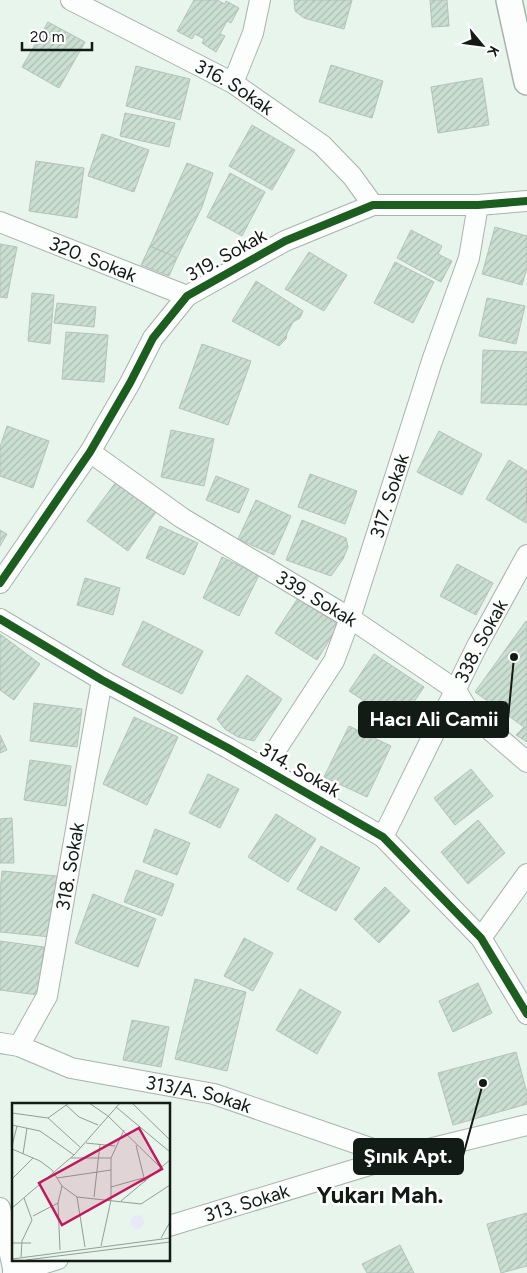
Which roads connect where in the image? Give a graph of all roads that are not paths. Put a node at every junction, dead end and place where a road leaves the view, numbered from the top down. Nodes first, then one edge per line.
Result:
1 (71, 0) edge
2 (260, 0) edge
3 (509, 0) edge
4 (527, 82) edge
5 (233, 83) junction
6 (527, 201) edge
7 (373, 205) junction
8 (478, 206) junction
9 (0, 222) edge
10 (187, 296) junction
11 (90, 452) junction
12 (527, 555) edge
13 (0, 583) edge
14 (350, 618) junction
15 (0, 619) edge
16 (102, 680) junction
17 (456, 690) junction
18 (527, 762) edge
19 (264, 768) junction
20 (383, 837) junction
21 (527, 874) edge
22 (480, 938) junction
23 (527, 1014) edge
24 (10, 1045) edge
25 (527, 1125) edge
26 (396, 1157) junction
27 (0, 1208) edge
28 (170, 1226) edge
29 (55, 1260) edge
30 (13, 1273) edge

1 - 5 street, 316. Sokak
2 - 5 street
3 - 4 street
5 - 7 street, 316. Sokak
6 - 8 street, 319. Sokak
7 - 8 street, 319. Sokak
7 - 10 street, 319. Sokak
8 - 14 street, 317. Sokak
9 - 10 street, 320. Sokak
10 - 11 street, 319. Sokak
11 - 13 street, 319. Sokak
11 - 14 street, 339. Sokak
12 - 17 street, 338. Sokak
14 - 17 street, 339. Sokak
14 - 19 street, 317. Sokak
15 - 16 street, 314. Sokak
16 - 19 street, 314. Sokak
16 - 24 street, 318. Sokak
17 - 18 street, 339. Sokak
17 - 20 street, 338. Sokak
19 - 20 street, 314. Sokak
20 - 22 street, 314. Sokak
21 - 22 street
22 - 23 street, 314. Sokak
24 - 26 street, 313/A. Sokak
25 - 26 street, 313. Sokak
26 - 28 street, 313. Sokak
27 - 30 street
29 - 30 street

